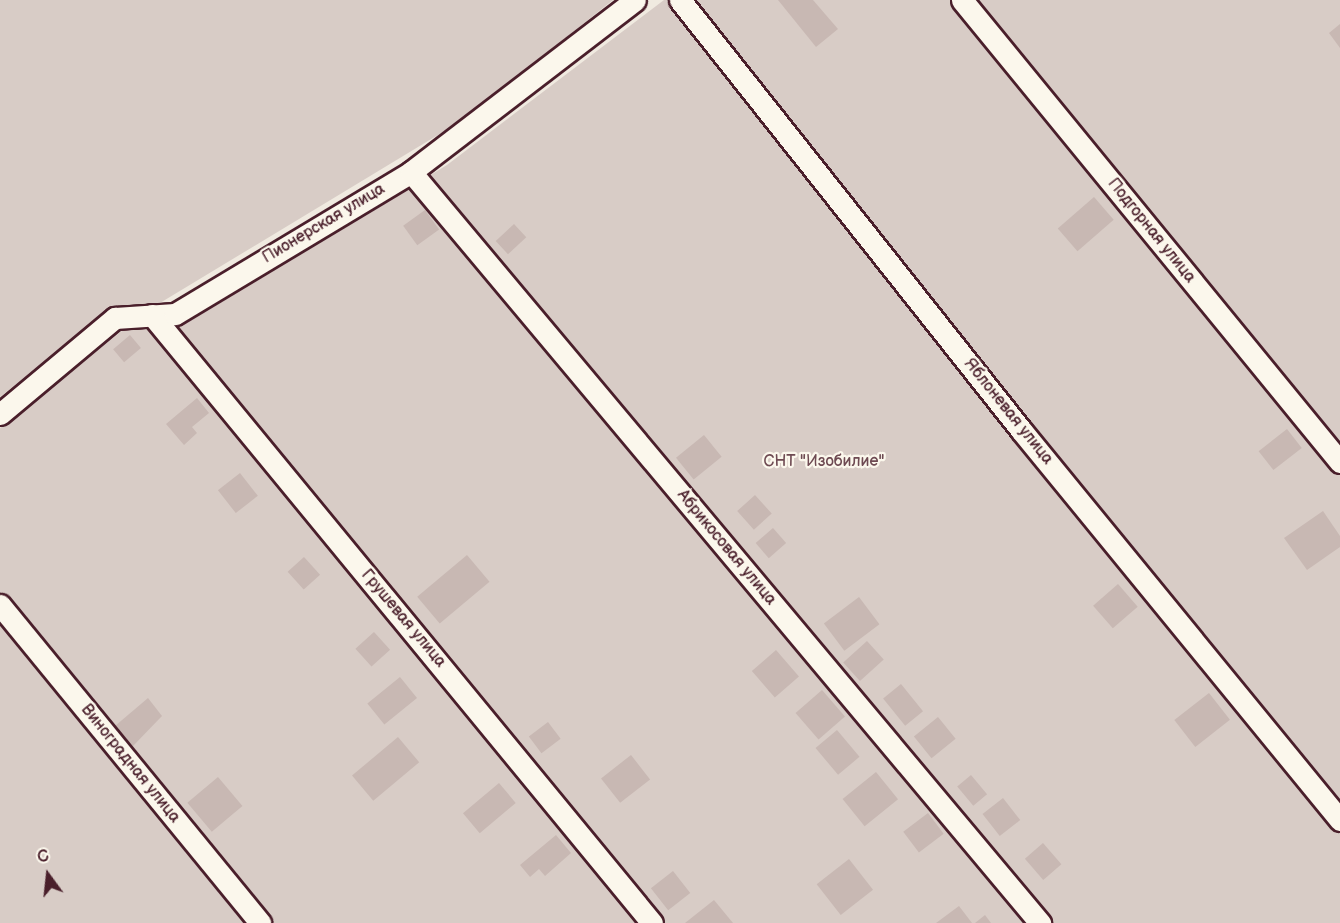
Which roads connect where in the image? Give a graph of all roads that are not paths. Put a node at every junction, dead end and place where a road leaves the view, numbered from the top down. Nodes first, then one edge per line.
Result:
1 (634, 0) edge
2 (681, 0) edge
3 (962, 0) edge
4 (411, 172) junction
5 (152, 315) junction
6 (0, 414) edge
7 (1340, 462) edge
8 (0, 605) edge
9 (1340, 820) edge
10 (260, 923) edge
11 (652, 923) edge
12 (1040, 923) edge

1 - 4 street, Пионерская улица
2 - 9 street, Яблоневая улица
3 - 7 street, Подгорная улица
4 - 5 street, Пионерская улица
4 - 12 street, Абрикосовая улица
5 - 6 street, Пионерская улица
5 - 11 street, Грушевая улица
8 - 10 street, Виноградная улица

